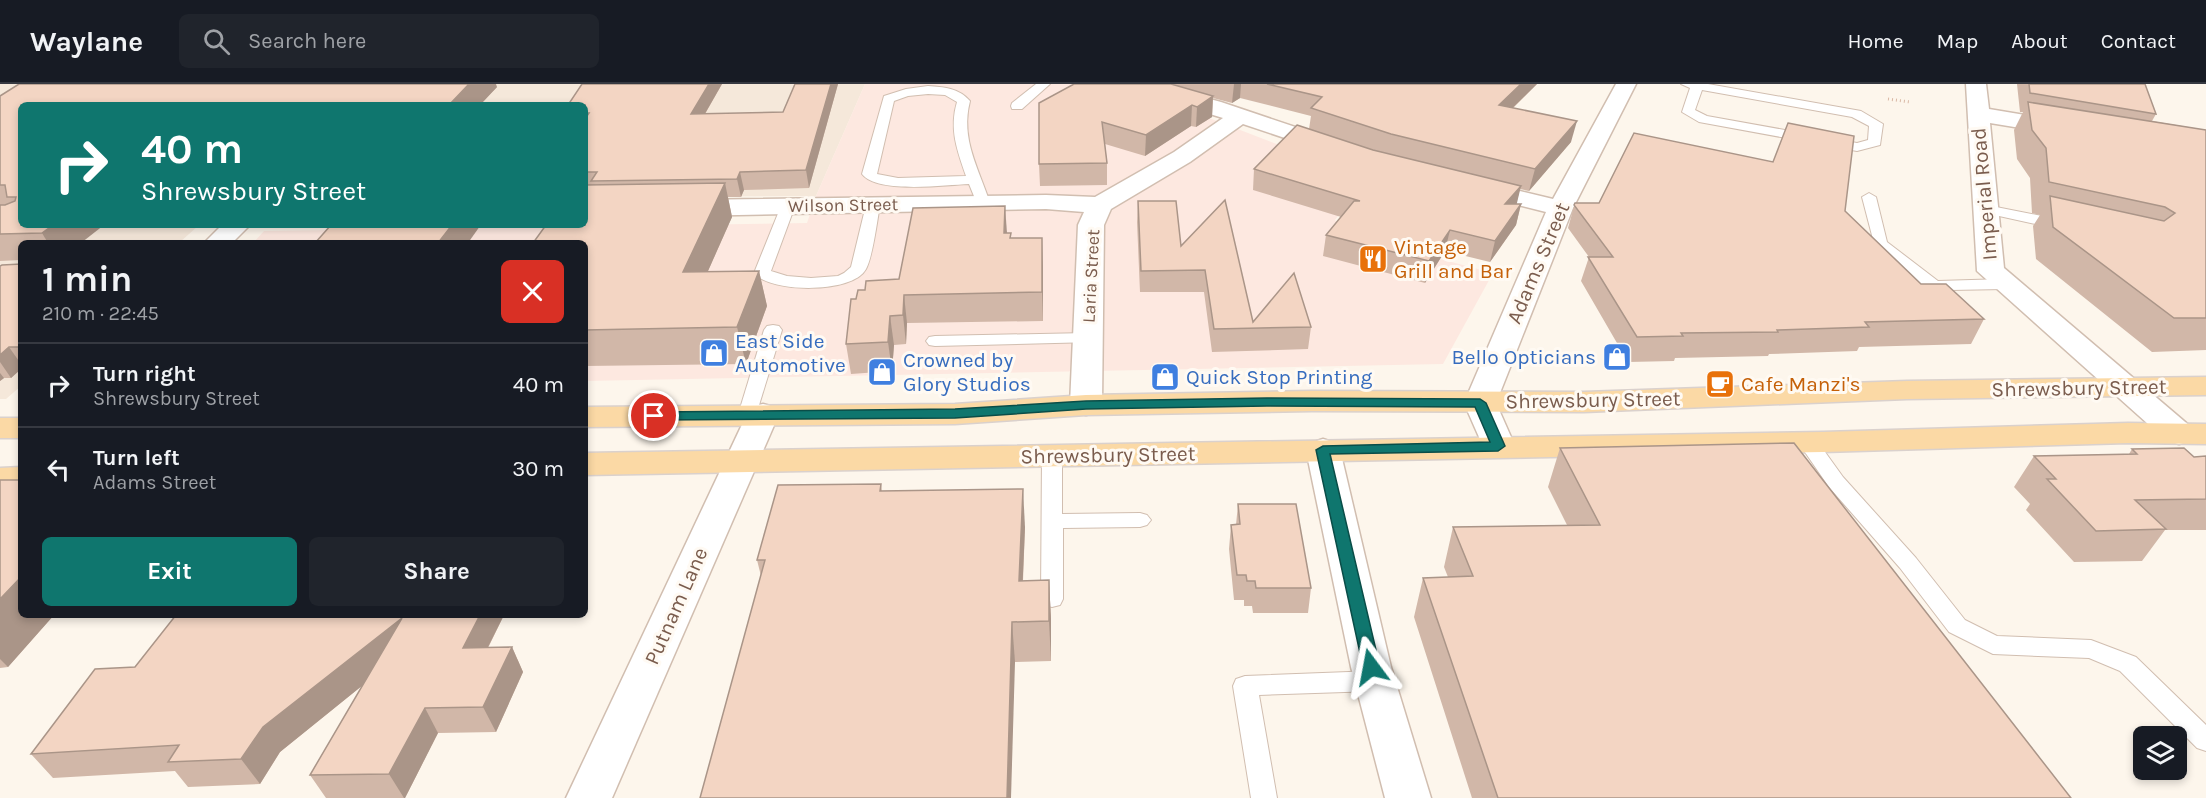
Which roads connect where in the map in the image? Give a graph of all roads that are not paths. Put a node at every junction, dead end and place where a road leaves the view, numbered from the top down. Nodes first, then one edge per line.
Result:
1 (1044, 84) edge
2 (1131, 84) edge
3 (1626, 84) edge
4 (1976, 84) edge
5 (1692, 85) edge
6 (1017, 106) dead end
7 (1978, 114) junction
8 (1240, 116) junction
9 (2089, 133) edge
10 (1358, 156) edge
11 (1458, 183) edge
12 (980, 192) junction
13 (1869, 197) dead end
14 (873, 205) junction
15 (1100, 205) junction
16 (788, 206) junction
17 (668, 208) edge
18 (1560, 208) junction
19 (1986, 209) junction
20 (234, 228) edge
21 (2076, 228) edge
22 (220, 240) edge
23 (2006, 284) junction
24 (1934, 286) junction
25 (1961, 307) edge
26 (773, 330) dead end
27 (1088, 338) junction
28 (935, 341) dead end
29 (2206, 386) edge
30 (2128, 387) junction
31 (1480, 403) junction
32 (1086, 405) junction
33 (755, 414) junction
34 (588, 417) edge
35 (2193, 434) edge
36 (1808, 442) junction
37 (1498, 446) junction
38 (1323, 450) junction
39 (1052, 456) junction
40 (741, 462) junction
41 (588, 464) edge
42 (18, 478) edge
43 (0, 479) edge
44 (1052, 520) junction
45 (1140, 520) dead end
46 (1052, 599) edge
47 (1375, 681) junction
48 (2206, 741) edge
49 (589, 798) edge
50 (1264, 798) edge
51 (1408, 798) edge

1 - 6 lane
2 - 8 street
3 - 18 street, Adams Street
4 - 7 street, Imperial Road
5 - 5 lane
7 - 9 street
7 - 19 street, Imperial Road
8 - 10 street
8 - 15 street, Laria Street
11 - 18 street
12 - 12 lane
12 - 14 street, Wilson Street
12 - 15 street, Wilson Street
13 - 24 lane
14 - 16 street, Wilson Street
14 - 16 lane
15 - 27 street, Laria Street
16 - 17 street, Wilson Street
18 - 31 street, Adams Street
19 - 21 lane
19 - 23 street, Imperial Road
20 - 22 street
23 - 24 lane
23 - 30 street, Imperial Road
24 - 25 lane
26 - 33 lane
27 - 28 lane
27 - 32 street, Laria Street
29 - 30 main road, Shrewsbury Street
30 - 31 main road, Shrewsbury Street
30 - 35 street, Imperial Road
31 - 32 main road, Shrewsbury Street
31 - 37 street
32 - 33 main road, Shrewsbury Street
33 - 34 main road, Shrewsbury Street
33 - 40 street, Putnam Lane
35 - 36 main road, Shrewsbury Street
36 - 37 main road, Shrewsbury Street
36 - 48 lane
37 - 38 main road, Shrewsbury Street
38 - 39 main road, Shrewsbury Street
38 - 47 street
39 - 40 main road, Shrewsbury Street
39 - 44 lane
40 - 41 main road, Shrewsbury Street
40 - 49 street, Putnam Lane
42 - 43 main road
44 - 45 lane
44 - 46 lane
47 - 50 lane
47 - 51 street

